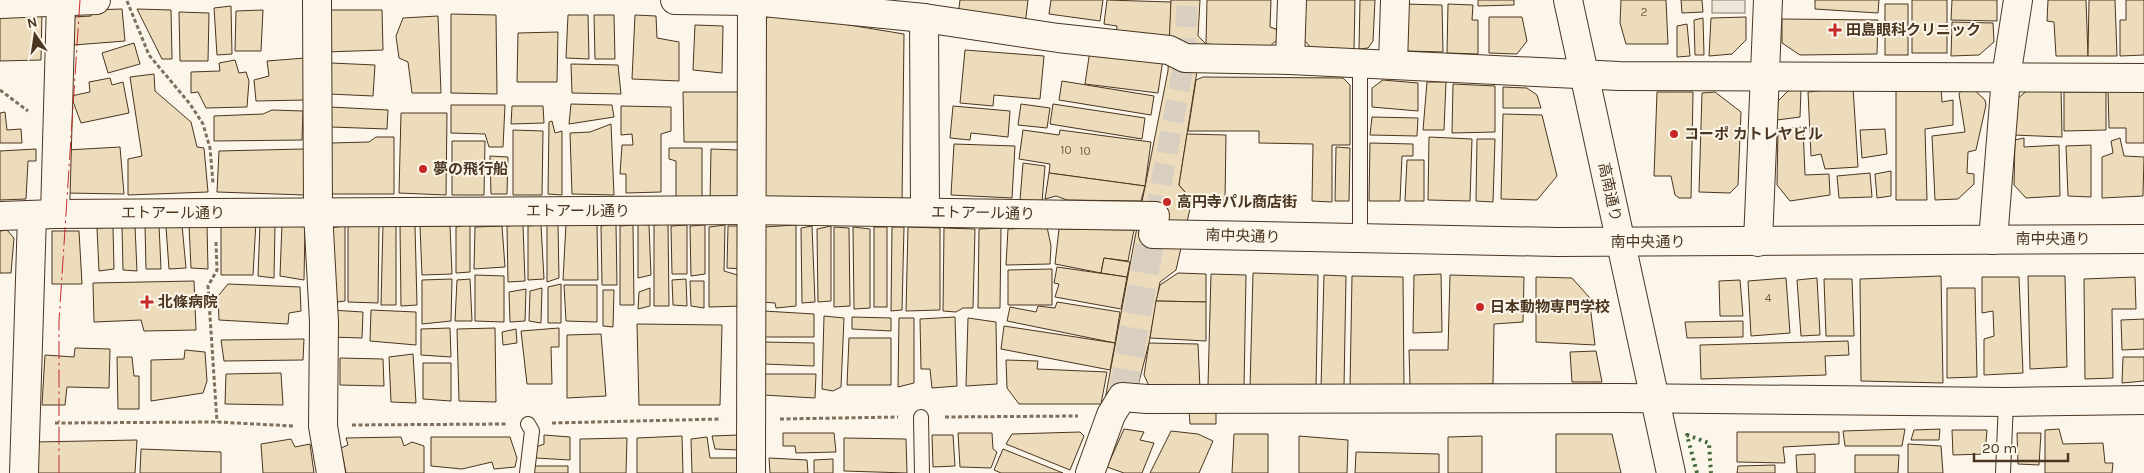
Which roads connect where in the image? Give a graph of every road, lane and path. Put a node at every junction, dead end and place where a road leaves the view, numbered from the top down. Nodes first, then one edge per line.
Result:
1 (96, 0) edge
2 (127, 0) edge
3 (317, 0) edge
4 (675, 0) edge
5 (752, 0) edge
6 (1292, 0) edge
7 (1396, 0) edge
8 (1568, 0) edge
9 (1768, 0) edge
10 (2018, 0) edge
11 (61, 2) junction
12 (0, 4) edge
13 (925, 9) edge
14 (1290, 60) junction
15 (1360, 63) junction
16 (1393, 64) junction
17 (1585, 75) junction
18 (2006, 77) junction
19 (1766, 78) junction
20 (2144, 78) edge
21 (752, 210) junction
22 (318, 212) junction
23 (925, 212) junction
24 (215, 213) junction
25 (44, 214) junction
26 (0, 216) edge
27 (1154, 225) joint
28 (2144, 238) edge
29 (1360, 240) junction
30 (1994, 240) junction
31 (1621, 242) junction
32 (1758, 242) junction
33 (1654, 398) junction
34 (2144, 400) edge
35 (2006, 402) junction
36 (920, 417) dead end
37 (217, 422) junction
38 (25, 424) junction
39 (528, 424) dead end
40 (302, 426) dead end
41 (24, 473) edge
42 (331, 473) edge
43 (527, 473) edge
44 (751, 473) edge
45 (922, 473) edge
46 (1090, 473) edge
47 (1670, 473) edge
48 (2003, 473) edge

1 - 11 street
2 - 24 path
3 - 22 street
4 - 5 street
5 - 13 street
5 - 21 street
6 - 14 street
7 - 16 street
8 - 17 street, 高南通り
9 - 19 street
10 - 18 street
11 - 12 street
11 - 25 street
13 - 14 street
13 - 23 street
14 - 15 street
15 - 16 street
15 - 29 lane
16 - 17 street
17 - 19 street
17 - 31 street, 高南通り
18 - 19 street
18 - 20 street
18 - 30 street
19 - 32 street
21 - 22 street, エトアール通り
21 - 23 street, エトアール通り
21 - 44 street
22 - 24 street, エトアール通り
22 - 42 street
23 - 27 street, エトアール通り
24 - 25 street, エトアール通り
24 - 37 path
25 - 26 street, エトアール通り
25 - 38 street
27 - 29 street, 南中央通り
28 - 30 street, 南中央通り
29 - 31 street, 南中央通り
30 - 32 street, 南中央通り
31 - 32 street, 南中央通り
31 - 33 street, 高南通り
33 - 35 street
33 - 46 street
33 - 47 street, 高南通り
34 - 35 street
35 - 48 lane
36 - 45 lane
37 - 38 path
37 - 40 path
38 - 41 street
39 - 43 lane

